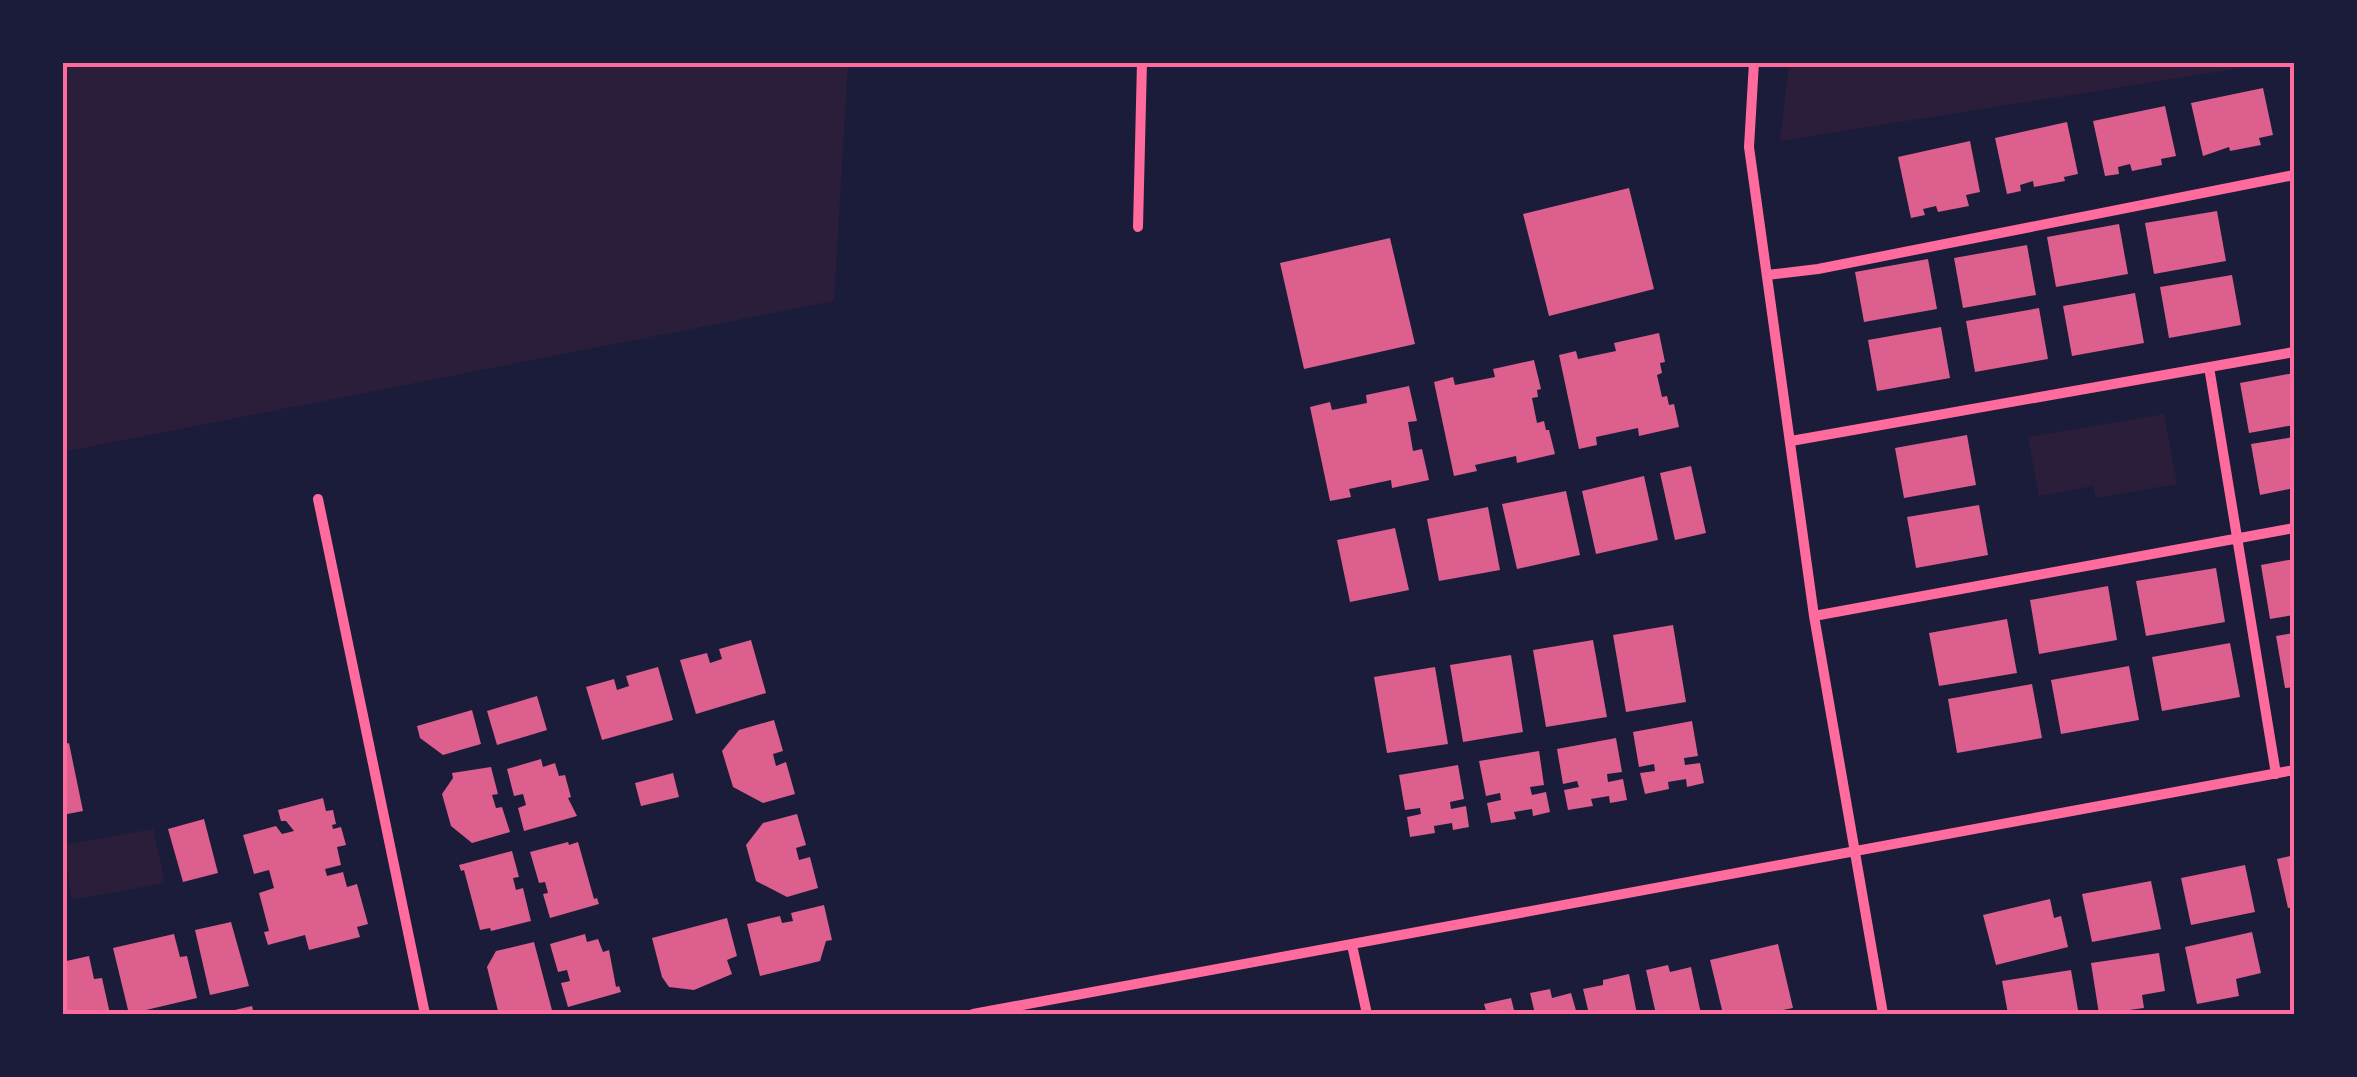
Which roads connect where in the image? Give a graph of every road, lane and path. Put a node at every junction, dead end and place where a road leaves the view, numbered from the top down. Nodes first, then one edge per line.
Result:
1 (1142, 62) edge
2 (1754, 62) edge
3 (2294, 175) edge
4 (1138, 228) dead end
5 (1767, 275) junction
6 (2294, 352) edge
7 (2209, 367) junction
8 (1792, 442) junction
9 (318, 499) dead end
10 (2294, 528) edge
11 (2238, 538) junction
12 (1814, 616) junction
13 (2294, 770) edge
14 (2276, 774) junction
15 (1857, 853) junction
16 (1352, 945) junction
17 (425, 1014) edge
18 (973, 1014) edge
19 (1367, 1014) edge
20 (1883, 1014) edge

1 - 4 street
2 - 5 street
3 - 5 street
5 - 8 street
6 - 7 street
7 - 8 street
7 - 11 street
8 - 12 street
9 - 17 street
10 - 11 street
11 - 12 street
11 - 14 street
12 - 15 street
13 - 14 street
14 - 15 street
15 - 16 street
15 - 20 street
16 - 18 street
16 - 19 street

